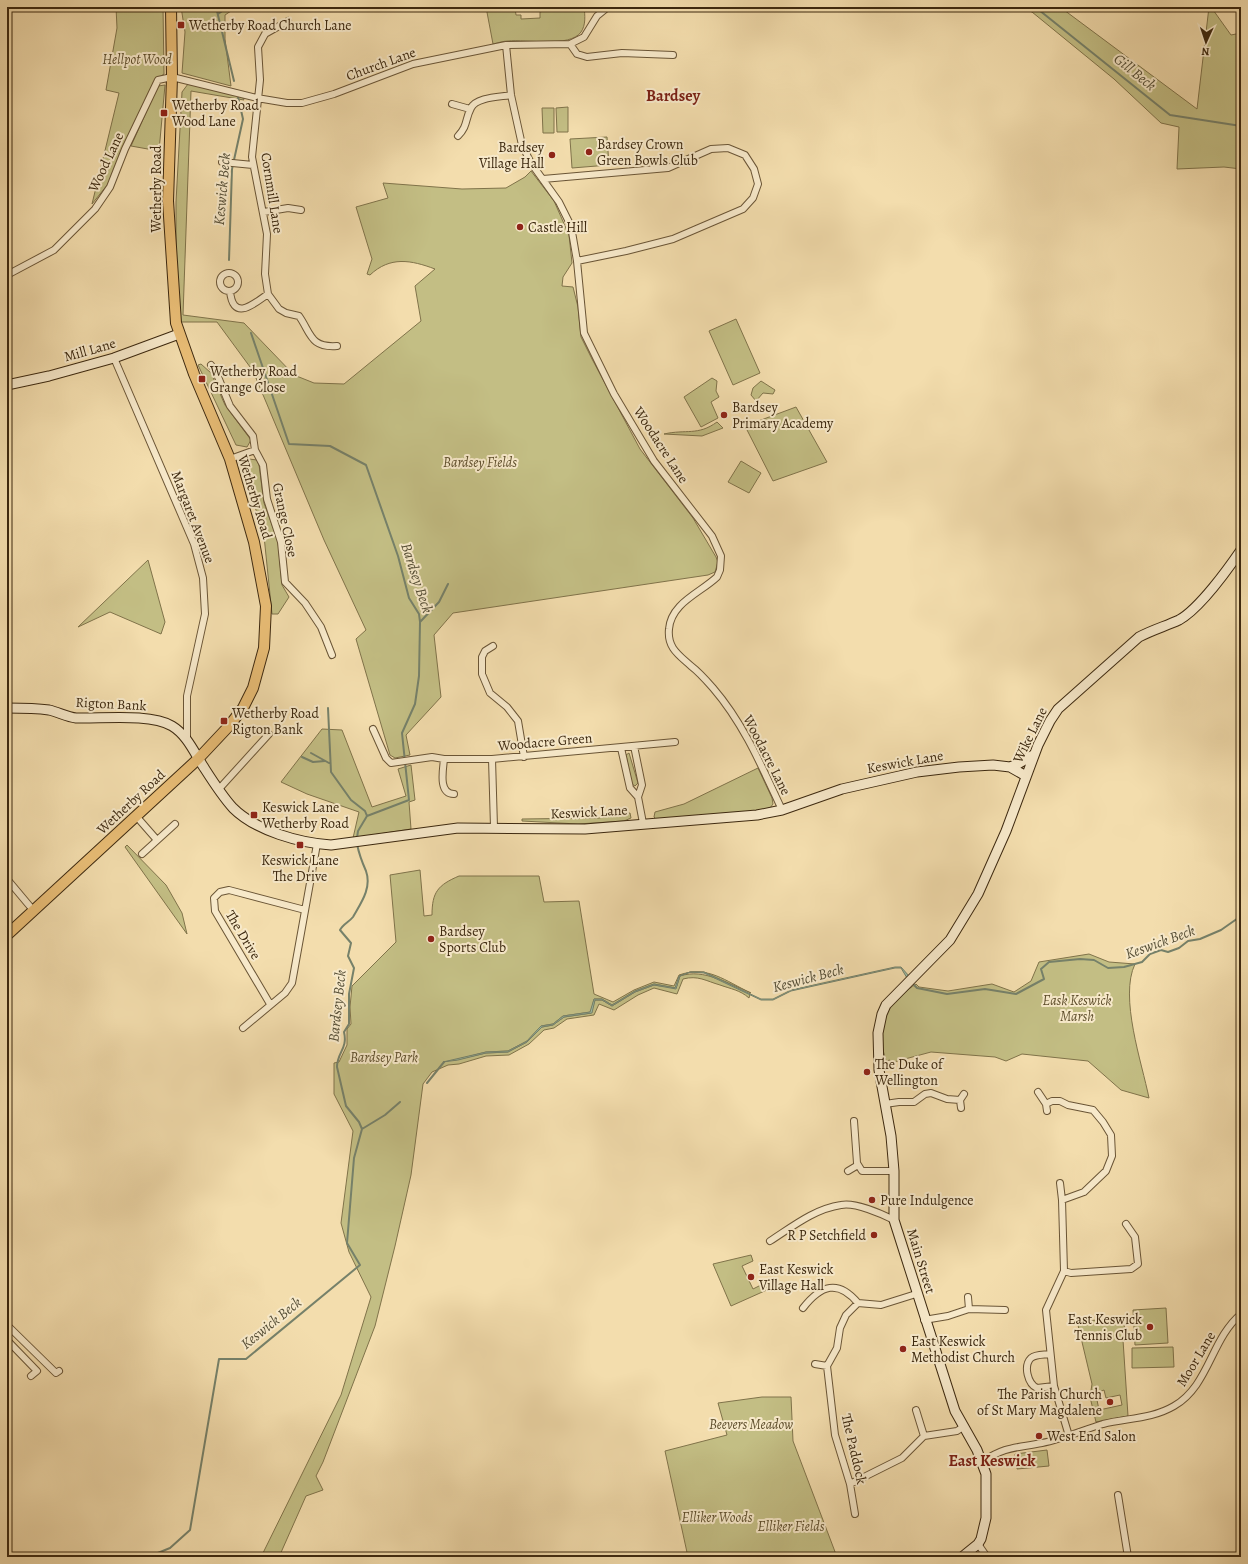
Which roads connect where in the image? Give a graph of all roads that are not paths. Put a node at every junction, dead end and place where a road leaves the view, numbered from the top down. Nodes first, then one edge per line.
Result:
1 (171, 7) edge
2 (608, 7) edge
3 (288, 21) dead end
4 (570, 44) junction
5 (506, 45) junction
6 (673, 55) dead end
7 (172, 77) junction
8 (511, 95) junction
9 (257, 98) junction
10 (452, 104) dead end
11 (470, 109) junction
12 (458, 136) dead end
13 (222, 162) dead end
14 (253, 165) junction
15 (543, 179) junction
16 (301, 210) dead end
17 (264, 212) junction
18 (577, 261) junction
19 (7, 275) edge
20 (230, 291) dead end
21 (268, 294) junction
22 (179, 334) junction
23 (337, 346) dead end
24 (114, 358) junction
25 (211, 365) dead end
26 (7, 385) edge
27 (255, 450) junction
28 (230, 459) junction
29 (1241, 550) edge
30 (493, 646) dead end
31 (332, 655) dead end
32 (7, 708) edge
33 (373, 729) dead end
34 (269, 734) dead end
35 (187, 740) junction
36 (675, 742) dead end
37 (634, 746) junction
38 (621, 748) junction
39 (1033, 755) junction
40 (524, 757) junction
41 (198, 759) junction
42 (444, 759) junction
43 (492, 759) junction
44 (1010, 767) junction
45 (1026, 776) junction
46 (219, 789) junction
47 (454, 794) dead end
48 (638, 797) junction
49 (782, 810) junction
50 (136, 816) junction
51 (643, 823) junction
52 (175, 824) dead end
53 (494, 827) junction
54 (157, 840) junction
55 (318, 844) junction
56 (142, 854) dead end
57 (7, 879) edge
58 (33, 910) junction
59 (305, 910) junction
60 (7, 935) edge
61 (910, 981) joint
62 (270, 1004) junction
63 (243, 1028) dead end
64 (1038, 1092) dead end
65 (964, 1094) dead end
66 (960, 1100) junction
67 (886, 1104) junction
68 (1046, 1104) junction
69 (961, 1108) dead end
70 (1047, 1111) dead end
71 (854, 1121) dead end
72 (858, 1165) junction
73 (848, 1171) dead end
74 (894, 1171) junction
75 (1060, 1183) dead end
76 (1062, 1200) junction
77 (894, 1220) junction
78 (1126, 1224) dead end
79 (770, 1242) dead end
80 (1064, 1271) junction
81 (916, 1294) junction
82 (968, 1297) dead end
83 (858, 1303) junction
84 (803, 1308) dead end
85 (969, 1309) junction
86 (1005, 1310) dead end
87 (1241, 1314) edge
88 (924, 1320) junction
89 (7, 1325) edge
90 (7, 1340) edge
91 (1050, 1354) junction
92 (815, 1364) dead end
93 (827, 1366) junction
94 (59, 1371) dead end
95 (31, 1376) dead end
96 (1054, 1386) junction
97 (916, 1410) dead end
98 (963, 1428) junction
99 (924, 1436) junction
100 (1068, 1436) junction
101 (982, 1462) junction
102 (850, 1484) junction
103 (1118, 1495) dead end
104 (855, 1514) dead end
105 (978, 1544) junction
106 (962, 1557) edge
107 (987, 1557) edge
108 (1128, 1557) edge

1 - 7 main road, Wetherby Road
2 - 4 street
3 - 9 street, Cornmill Lane
4 - 5 street, Church Lane
4 - 6 street
5 - 8 street, Woodacre Lane
5 - 9 street, Church Lane
7 - 9 street, Church Lane
7 - 19 street, Wood Lane
7 - 22 main road, Wetherby Road
8 - 11 street
8 - 15 street, Woodacre Lane
9 - 14 street, Cornmill Lane
10 - 11 street
11 - 12 street
13 - 14 street
14 - 17 street, Cornmill Lane
15 - 18 street, Woodacre Lane
15 - 18 street
16 - 17 street
17 - 21 street, Cornmill Lane
18 - 49 street, Woodacre Lane
20 - 21 street
21 - 23 street, Cornmill Lane
22 - 24 street, Mill Lane
22 - 28 main road, Wetherby Road
24 - 26 street, Mill Lane
24 - 35 street, Margaret Avenue
25 - 27 street, Grange Close
27 - 28 street
27 - 31 street, Grange Close
28 - 41 main road, Wetherby Road
29 - 39 street, Wike Lane
30 - 40 street
32 - 35 street, Rigton Bank
33 - 42 street
34 - 46 street
35 - 41 street, Rigton Bank
36 - 37 street, Woodacre Green
37 - 38 street, Woodacre Green
37 - 48 street
38 - 40 street, Woodacre Green
38 - 48 street
39 - 44 street
39 - 45 street, Wike Lane
40 - 43 street, Woodacre Green
41 - 46 street, Keswick Lane
41 - 50 main road, Wetherby Road
42 - 43 street
42 - 47 street
43 - 53 street, Woodacre Green
44 - 45 street, Keswick Lane
44 - 49 street, Keswick Lane
45 - 61 street, Wike Lane
46 - 55 street, Keswick Lane
48 - 51 street
49 - 51 street, Keswick Lane
50 - 54 street
50 - 58 main road, Wetherby Road
51 - 53 street, Keswick Lane
52 - 54 street
53 - 55 street, Keswick Lane
54 - 56 street
55 - 59 street
57 - 58 street
58 - 60 main road, Wetherby Road
59 - 62 street
59 - 62 street, The Drive
61 - 67 street, Main Street
62 - 63 street
64 - 68 street
65 - 66 street
66 - 67 street
66 - 69 street
67 - 74 street, Main Street
68 - 70 street
68 - 76 street
71 - 72 street
72 - 73 street
72 - 74 street
74 - 77 street, Main Street
75 - 76 street
76 - 80 street
77 - 79 street
77 - 81 street, Main Street
78 - 80 street
80 - 91 street
81 - 83 street
81 - 88 street, Main Street
82 - 85 street
83 - 84 street
83 - 93 street
85 - 86 street
85 - 88 street
87 - 100 street, Moor Lane
88 - 98 street, Main Street
89 - 94 street
90 - 95 street
91 - 96 street
91 - 96 street
92 - 93 street
93 - 102 street, The Paddock
96 - 100 street
97 - 99 street
98 - 99 street
98 - 101 street, Main Street
99 - 102 street
100 - 101 street, Moor Lane
101 - 105 street, Main Street
102 - 104 street, The Paddock
103 - 108 street
105 - 106 street
105 - 107 street

